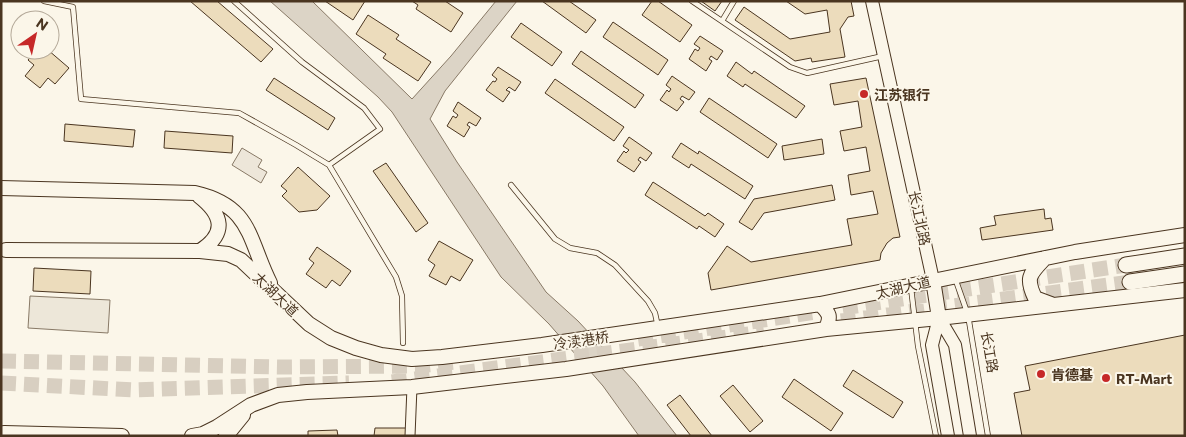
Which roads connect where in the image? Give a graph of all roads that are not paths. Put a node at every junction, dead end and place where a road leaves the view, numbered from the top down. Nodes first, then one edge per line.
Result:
1 (44, 1) edge
2 (74, 1) edge
3 (234, 1) edge
4 (692, 1) edge
5 (734, 1) edge
6 (872, 1) edge
7 (73, 7) junction
8 (722, 22) junction
9 (884, 56) junction
10 (329, 166) junction
11 (511, 185) dead end
12 (1, 188) edge
13 (195, 193) junction
14 (1185, 235) edge
15 (6, 250) dead end
16 (200, 251) junction
17 (1185, 256) edge
18 (1045, 258) junction
19 (1126, 265) tunnel mouth
20 (1185, 274) edge
21 (954, 276) junction
22 (933, 280) junction
23 (1130, 282) tunnel mouth
24 (911, 286) junction
25 (1185, 290) edge
26 (275, 292) junction
27 (820, 304) junction
28 (1053, 305) junction
29 (968, 315) junction
30 (939, 318) junction
31 (915, 321) junction
32 (658, 328) junction
33 (826, 329) junction
34 (621, 334) joint
35 (403, 343) dead end
36 (542, 345) joint
37 (412, 387) junction
38 (251, 405) junction
39 (966, 414) junction
40 (944, 418) junction
41 (4, 433) dead end
42 (122, 436) edge
43 (192, 436) edge
44 (226, 436) edge
45 (410, 436) edge
46 (936, 436) edge
47 (948, 436) edge
48 (970, 436) edge
49 (988, 436) edge

1 - 7 lane
2 - 7 lane
3 - 10 lane
4 - 8 lane
5 - 8 lane
6 - 9 main road, 长江北路
7 - 10 lane
8 - 9 lane
9 - 22 main road, 长江北路
10 - 35 lane
11 - 32 lane
12 - 13 main road
13 - 16 main road
13 - 26 main road
14 - 18 main road, 太湖大道
15 - 16 main road, 太湖大道
16 - 26 main road, 太湖大道
17 - 19 highway
18 - 21 main road, 太湖大道
18 - 28 main road
20 - 23 highway
21 - 22 main road, 太湖大道
21 - 29 lane, 长江路
22 - 24 main road, 太湖大道
22 - 30 main road, 长江北路
24 - 27 main road, 太湖大道
24 - 31 lane
25 - 28 main road
26 - 36 main road, 太湖大道
27 - 32 main road, 太湖大道
27 - 33 main road
28 - 29 main road
29 - 30 main road
29 - 49 lane, 长江路
30 - 31 main road
30 - 39 main road
30 - 40 main road, 长江北路
31 - 33 main road
31 - 46 lane
32 - 34 main road, 太湖大道
33 - 37 main road, 冷渎港桥
34 - 36 main road, 冷渎港桥
37 - 38 main road
37 - 45 street
38 - 43 main road
38 - 44 main road
39 - 40 main road
39 - 48 main road
40 - 47 main road, 长江北路
41 - 42 main road

